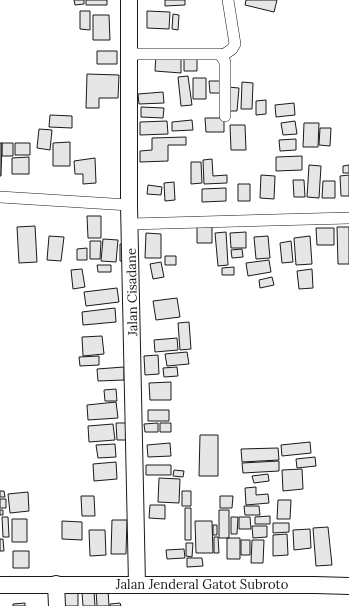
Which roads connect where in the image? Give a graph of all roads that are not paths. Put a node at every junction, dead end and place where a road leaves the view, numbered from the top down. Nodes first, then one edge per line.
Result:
1 (129, 0) edge
2 (228, 0) edge
3 (129, 54) junction
4 (222, 56) junction
5 (225, 116) dead end
6 (0, 197) edge
7 (129, 205) junction
8 (349, 218) edge
9 (131, 224) junction
10 (56, 584) junction
11 (137, 584) junction
12 (0, 585) edge
13 (349, 586) edge
14 (58, 606) edge

1 - 3 street, Jalan Cisadane
2 - 4 street
3 - 4 street
3 - 7 street, Jalan Cisadane
4 - 5 street
6 - 7 street
7 - 9 street, Jalan Cisadane
8 - 9 street
9 - 11 street, Jalan Cisadane
10 - 11 street, Jalan Jenderal Gatot Subroto
10 - 12 street, Jalan Jenderal Gatot Subroto
10 - 14 street
11 - 13 street, Jalan Jenderal Gatot Subroto

